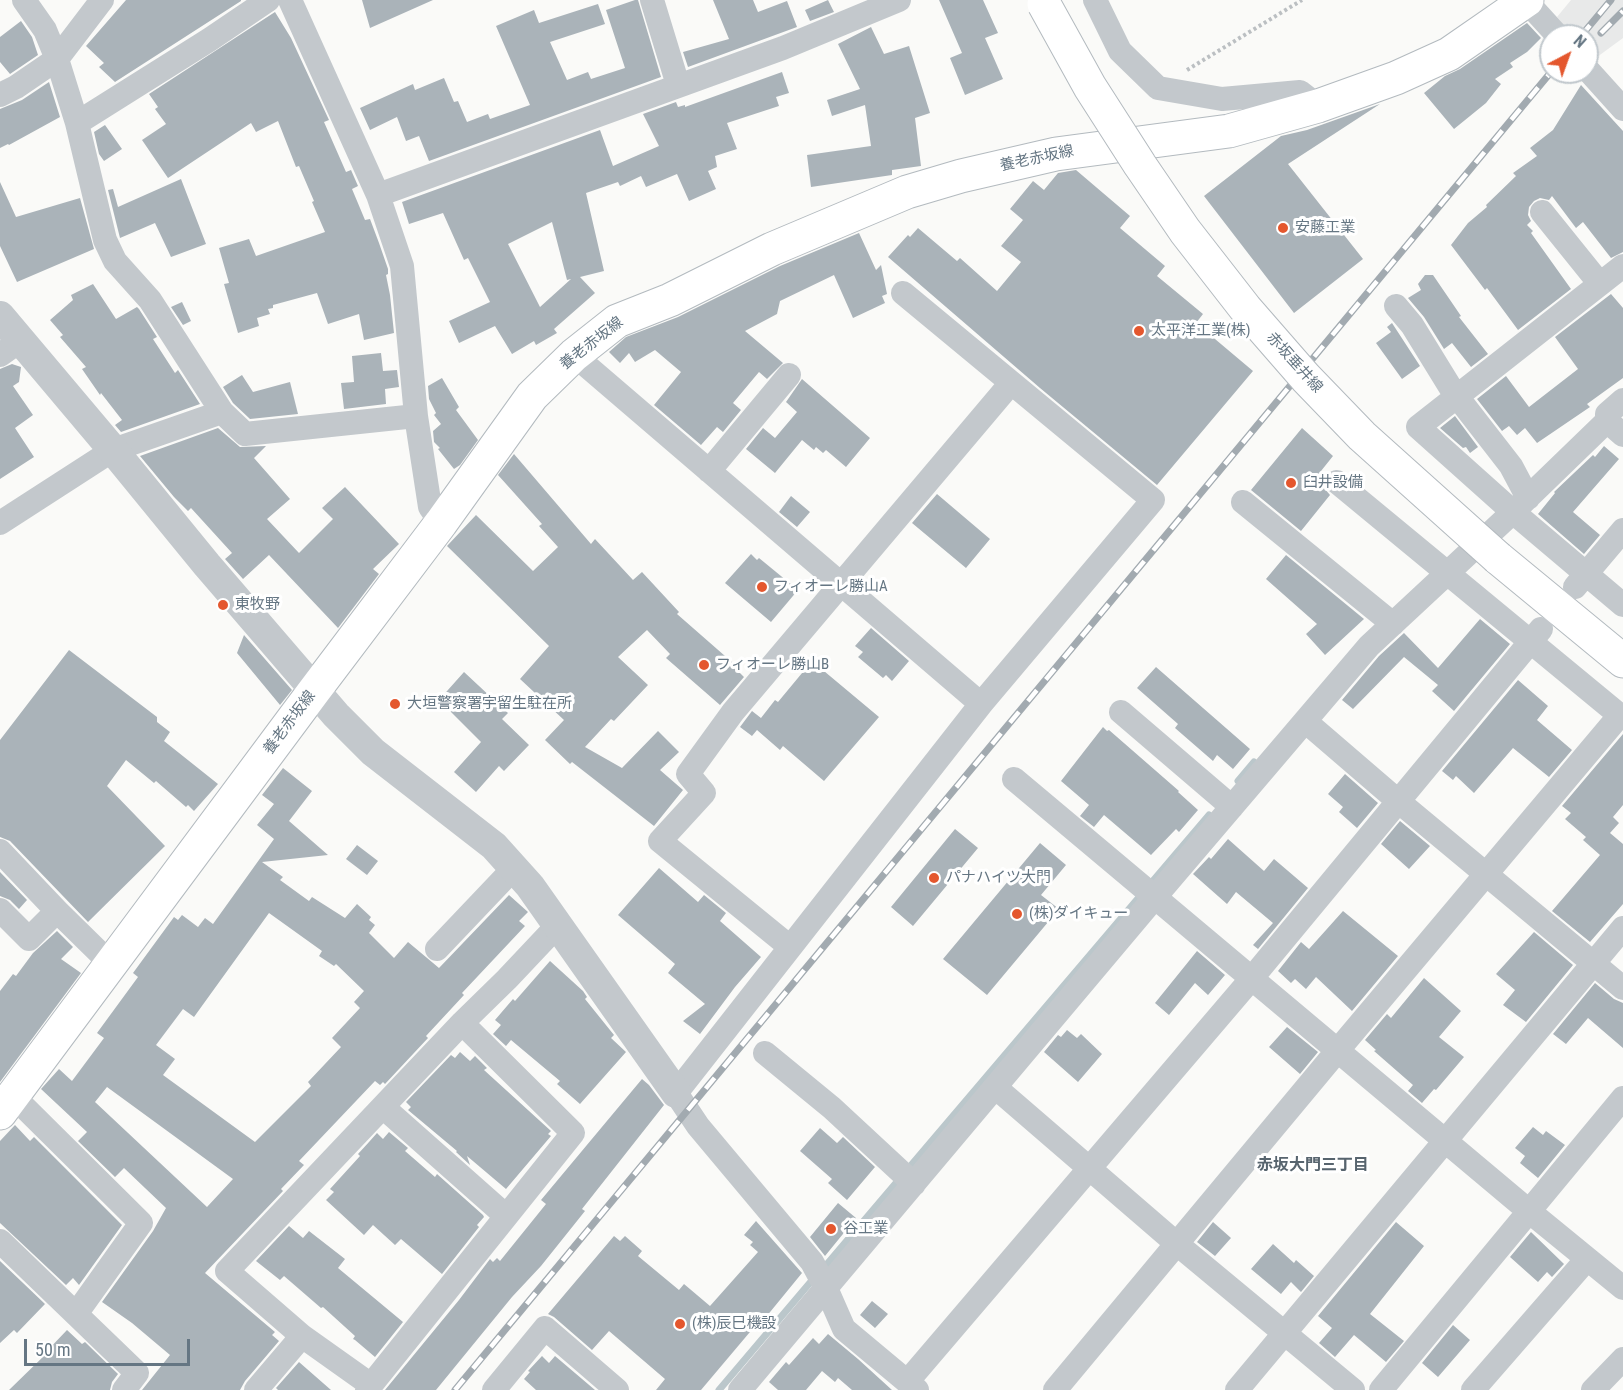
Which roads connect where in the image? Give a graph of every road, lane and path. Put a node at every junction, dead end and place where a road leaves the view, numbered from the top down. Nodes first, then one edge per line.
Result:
1 (24, 0) edge
2 (102, 0) edge
3 (268, 0) edge
4 (290, 0) edge
5 (652, 0) edge
6 (899, 0) edge
7 (1095, 0) edge
8 (1302, 0) edge
9 (1527, 0) edge
10 (1042, 2) edge
11 (1294, 2) edge
12 (1548, 24) edge
13 (57, 59) junction
14 (1599, 82) edge
15 (678, 85) junction
16 (1158, 88) junction
17 (0, 95) edge
18 (1318, 106) junction
19 (1623, 109) edge
20 (77, 123) junction
21 (378, 195) junction
22 (1542, 212) dead end
23 (1623, 266) edge
24 (1600, 284) junction
25 (903, 293) dead end
26 (1396, 306) dead end
27 (0, 316) edge
28 (10, 347) edge
29 (574, 355) junction
30 (789, 375) dead end
31 (1011, 383) junction
32 (1457, 396) junction
33 (1623, 400) edge
34 (222, 412) junction
35 (416, 416) junction
36 (1615, 428) edge
37 (113, 450) junction
38 (709, 471) junction
39 (1337, 482) dead end
40 (1516, 499) junction
41 (1243, 502) dead end
42 (0, 523) edge
43 (441, 523) junction
44 (1623, 530) edge
45 (1442, 568) junction
46 (1580, 580) junction
47 (842, 584) junction
48 (1623, 604) edge
49 (1387, 619) junction
50 (1536, 635) junction
51 (1623, 661) edge
52 (314, 691) junction
53 (981, 704) junction
54 (1121, 712) dead end
55 (1622, 716) edge
56 (1305, 721) junction
57 (1014, 779) dead end
58 (1398, 801) junction
59 (1232, 807) junction
60 (0, 851) edge
61 (514, 868) junction
62 (1487, 874) junction
63 (1148, 891) junction
64 (0, 910) edge
65 (57, 911) junction
66 (557, 926) junction
67 (1623, 928) edge
68 (790, 947) junction
69 (437, 949) dead end
70 (1593, 963) junction
71 (111, 964) junction
72 (1252, 978) junction
73 (1623, 988) edge
74 (462, 1023) junction
75 (1338, 1050) junction
76 (765, 1053) dead end
77 (995, 1087) junction
78 (676, 1093) junction
79 (1623, 1098) edge
80 (5, 1103) edge
81 (383, 1107) junction
82 (1446, 1141) junction
83 (1089, 1169) junction
84 (907, 1177) junction
85 (1530, 1212) junction
86 (506, 1216) junction
87 (0, 1241) edge
88 (1177, 1244) junction
89 (1587, 1259) junction
90 (821, 1279) junction
91 (1623, 1288) edge
92 (76, 1314) junction
93 (1285, 1333) junction
94 (302, 1336) junction
95 (1623, 1359) edge
96 (912, 1386) edge
97 (369, 1388) edge
98 (124, 1390) edge
99 (256, 1390) edge
100 (494, 1390) edge
101 (617, 1390) edge
102 (740, 1390) edge
103 (1055, 1390) edge
104 (1237, 1390) edge
105 (1353, 1390) edge
106 (1381, 1390) edge
107 (1473, 1390) edge
108 (1593, 1390) edge

1 - 13 street
2 - 13 street
3 - 20 street
4 - 21 street
5 - 15 street
6 - 15 street
7 - 16 street
8 - 11 path
9 - 12 street
9 - 18 main road, 養老赤坂線
10 - 51 main road, 赤坂垂井線, bridge
11 - 16 path
13 - 17 street
13 - 20 street
14 - 19 street
15 - 21 street
16 - 18 street
18 - 29 main road, 養老赤坂線
20 - 34 street
21 - 35 street
22 - 24 street
23 - 24 street
24 - 32 street
25 - 31 street
26 - 32 street
27 - 28 street
28 - 37 street
29 - 38 street
29 - 43 main road, 養老赤坂線
30 - 38 street
31 - 47 street
31 - 53 street
32 - 40 street
32 - 40 street
33 - 36 street
34 - 35 street
34 - 37 street
35 - 43 street
36 - 40 street
37 - 42 street
37 - 52 street
38 - 47 street
39 - 45 street
40 - 45 street
40 - 46 street
41 - 49 street
43 - 52 main road, 養老赤坂線
44 - 46 street
45 - 49 street
45 - 50 street
46 - 48 street
47 - 53 street
47 - 68 street
49 - 56 street
50 - 55 street
50 - 58 street
52 - 61 street
52 - 71 main road, 養老赤坂線
53 - 68 street
54 - 59 street
55 - 62 street
56 - 58 street
56 - 59 street
57 - 63 street
58 - 62 street
58 - 72 street
59 - 63 street
60 - 65 street
61 - 66 street
61 - 69 street
62 - 70 street
62 - 75 street
63 - 72 street
63 - 77 street
64 - 65 street
65 - 71 street
66 - 74 street
66 - 78 street
67 - 70 street
68 - 78 street
70 - 73 street
70 - 82 street
71 - 80 main road, 養老赤坂線
72 - 75 street
72 - 83 street
74 - 81 street
74 - 86 street
75 - 82 street
75 - 88 street
76 - 84 street
77 - 83 street
77 - 84 street
78 - 90 street
79 - 85 street
80 - 92 street
81 - 86 street
81 - 94 street
82 - 85 street
82 - 93 street
83 - 88 street
83 - 96 street
84 - 90 street
85 - 89 street
85 - 106 street
86 - 97 street
87 - 92 street
88 - 93 street
88 - 103 street
89 - 91 street
89 - 107 street
90 - 96 street
90 - 102 street
92 - 98 street
93 - 104 street
93 - 105 street
94 - 97 street
94 - 99 street
95 - 108 street
100 - 101 street

